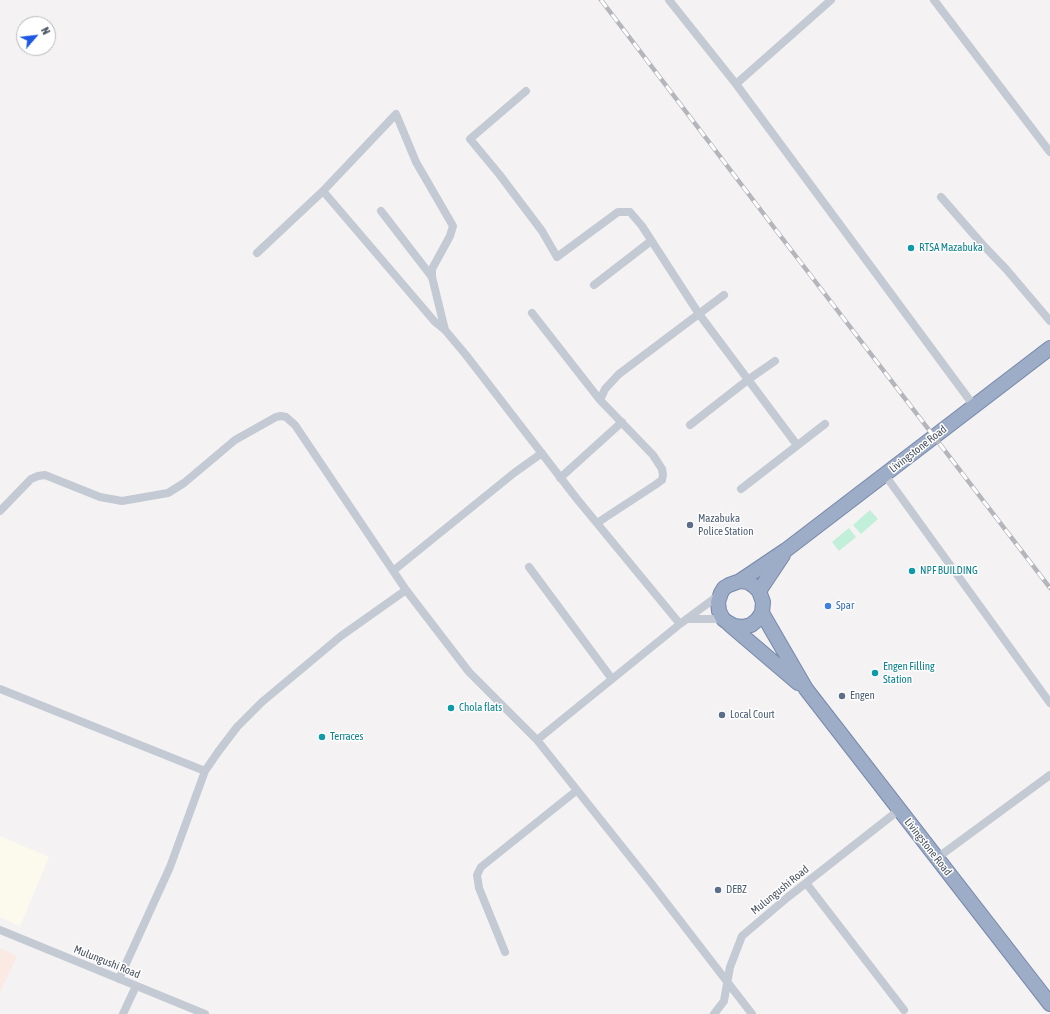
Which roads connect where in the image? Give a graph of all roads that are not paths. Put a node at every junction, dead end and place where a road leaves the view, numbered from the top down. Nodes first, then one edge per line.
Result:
1 (669, 0) edge
2 (830, 0) edge
3 (934, 0) edge
4 (736, 84) junction
5 (526, 91) dead end
6 (1050, 152) edge
7 (323, 191) junction
8 (941, 196) dead end
9 (381, 211) dead end
10 (651, 241) junction
11 (257, 253) dead end
12 (432, 277) junction
13 (594, 285) dead end
14 (724, 295) dead end
15 (532, 313) dead end
16 (699, 314) junction
17 (1050, 321) edge
18 (445, 330) junction
19 (1050, 348) edge
20 (774, 361) dead end
21 (749, 379) junction
22 (600, 400) junction
23 (974, 406) junction
24 (622, 422) junction
25 (825, 424) dead end
26 (690, 425) dead end
27 (798, 445) junction
28 (542, 453) junction
29 (884, 475) junction
30 (560, 478) junction
31 (742, 489) dead end
32 (0, 511) edge
33 (597, 523) junction
34 (786, 550) junction
35 (529, 567) dead end
36 (392, 571) junction
37 (740, 581) junction
38 (406, 590) junction
39 (760, 591) junction
40 (721, 593) junction
41 (762, 613) junction
42 (688, 619) junction
43 (725, 620) junction
44 (680, 624) junction
45 (612, 679) junction
46 (0, 688) edge
47 (806, 689) junction
48 (1050, 703) edge
49 (536, 740) junction
50 (205, 771) junction
51 (1050, 775) edge
52 (576, 790) junction
53 (899, 810) junction
54 (937, 858) junction
55 (806, 883) junction
56 (0, 930) edge
57 (505, 952) dead end
58 (119, 979) junction
59 (726, 981) junction
60 (136, 986) junction
61 (1050, 1004) edge
62 (904, 1010) dead end
63 (123, 1014) edge
64 (205, 1014) edge
65 (714, 1014) edge
66 (752, 1014) edge

1 - 4 street
2 - 4 street
3 - 6 street
4 - 23 street
5 - 10 street
7 - 11 street
7 - 12 street
7 - 18 street
8 - 17 street
9 - 12 street
10 - 13 street
10 - 16 street
12 - 18 street
14 - 16 street
15 - 22 street
16 - 21 street
16 - 22 street
18 - 28 street
19 - 23 highway, Livingstone Road
20 - 21 street
21 - 26 street
21 - 27 street
22 - 24 street
23 - 29 highway, Livingstone Road
24 - 30 street
24 - 33 street
25 - 27 street
27 - 31 street
28 - 30 street
28 - 36 street
29 - 34 highway, Livingstone Road
29 - 48 street
30 - 33 street
32 - 36 street
33 - 44 street
34 - 37 highway, Livingstone Road
34 - 39 highway, Livingstone Road
35 - 45 street
36 - 38 street
37 - 39 highway
37 - 40 highway, Livingstone Road
38 - 49 street
38 - 50 street
39 - 41 highway, Livingstone Road
40 - 42 street
40 - 43 highway
41 - 43 highway
41 - 47 highway, Livingstone Road
42 - 43 street
42 - 44 street
43 - 47 highway, Livingstone Road
44 - 45 street
45 - 49 street
46 - 50 street
47 - 53 highway, Livingstone Road
49 - 52 street
50 - 58 street
51 - 54 street
52 - 57 street
52 - 59 street
53 - 54 highway, Livingstone Road
53 - 55 street, Mulungushi Road
54 - 61 highway, Livingstone Road
55 - 59 street, Mulungushi Road
55 - 62 street
56 - 58 street, Mulungushi Road
58 - 60 street, Mulungushi Road
59 - 65 street, Mulungushi Road
59 - 66 street
60 - 63 street
60 - 64 street, Mulungushi Road

